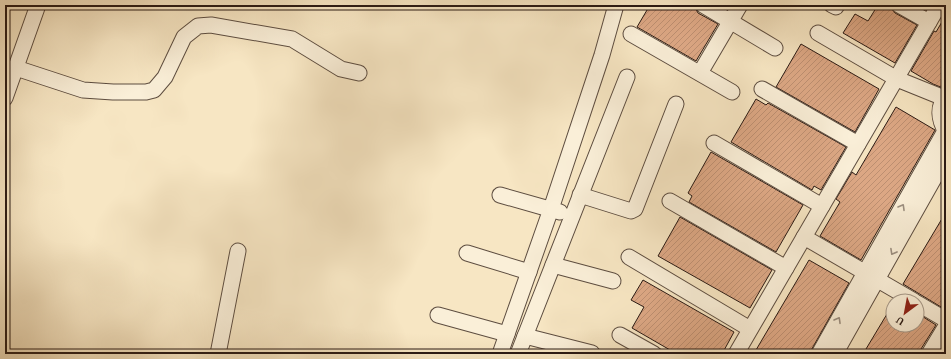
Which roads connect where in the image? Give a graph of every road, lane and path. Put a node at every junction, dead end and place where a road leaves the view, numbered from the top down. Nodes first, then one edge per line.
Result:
1 (38, 5) edge
2 (616, 5) edge
3 (703, 5) edge
4 (740, 5) edge
5 (899, 5) edge
6 (939, 5) edge
7 (731, 21) junction
8 (929, 22) junction
9 (818, 33) dead end
10 (631, 34) dead end
11 (775, 48) dead end
12 (16, 68) junction
13 (359, 73) dead end
14 (700, 73) junction
15 (627, 77) dead end
16 (897, 79) junction
17 (762, 89) dead end
18 (732, 92) dead end
19 (945, 97) edge
20 (5, 98) edge
21 (676, 104) dead end
22 (946, 131) edge
23 (714, 143) dead end
24 (858, 144) junction
25 (946, 157) edge
26 (500, 195) dead end
27 (580, 195) junction
28 (670, 201) dead end
29 (822, 206) junction
30 (551, 209) junction
31 (572, 216) junction
32 (804, 237) junction
33 (238, 251) dead end
34 (467, 253) dead end
35 (630, 257) dead end
36 (553, 265) junction
37 (786, 268) junction
38 (529, 272) junction
39 (871, 276) junction
40 (613, 281) dead end
41 (900, 293) edge
42 (925, 308) edge
43 (438, 315) dead end
44 (946, 320) edge
45 (946, 326) edge
46 (750, 329) junction
47 (507, 334) junction
48 (620, 335) dead end
49 (525, 336) junction
50 (592, 353) edge
51 (218, 354) edge
52 (500, 354) edge
53 (518, 354) edge
54 (654, 354) edge
55 (736, 354) edge
56 (819, 354) edge
57 (835, 354) edge
58 (929, 354) edge

1 - 12 street
2 - 30 street
3 - 7 street
4 - 7 street
5 - 8 street
6 - 8 street
7 - 11 street
7 - 14 street
8 - 16 street
9 - 16 street
10 - 14 street
12 - 13 street
12 - 20 street
14 - 18 street
15 - 27 street
16 - 19 street
16 - 24 street
17 - 24 street
19 - 22 street
21 - 27 street
39 -> 22 street
23 - 29 street
24 - 29 street
25 -> 39 street
26 - 30 street
27 - 31 street
28 - 37 street
29 - 32 street
30 - 31 street
30 - 38 street
31 - 36 street
32 - 37 street
32 - 39 street
33 - 51 street
34 - 38 street
35 - 46 street
36 - 40 street
36 - 49 street
37 - 46 street
38 - 47 street
39 - 41 street
56 -> 39 street
39 - 57 street
42 - 44 street
43 - 47 street
45 - 58 street
46 - 55 street
47 - 52 street
48 - 54 street
49 - 50 street
49 - 53 street

